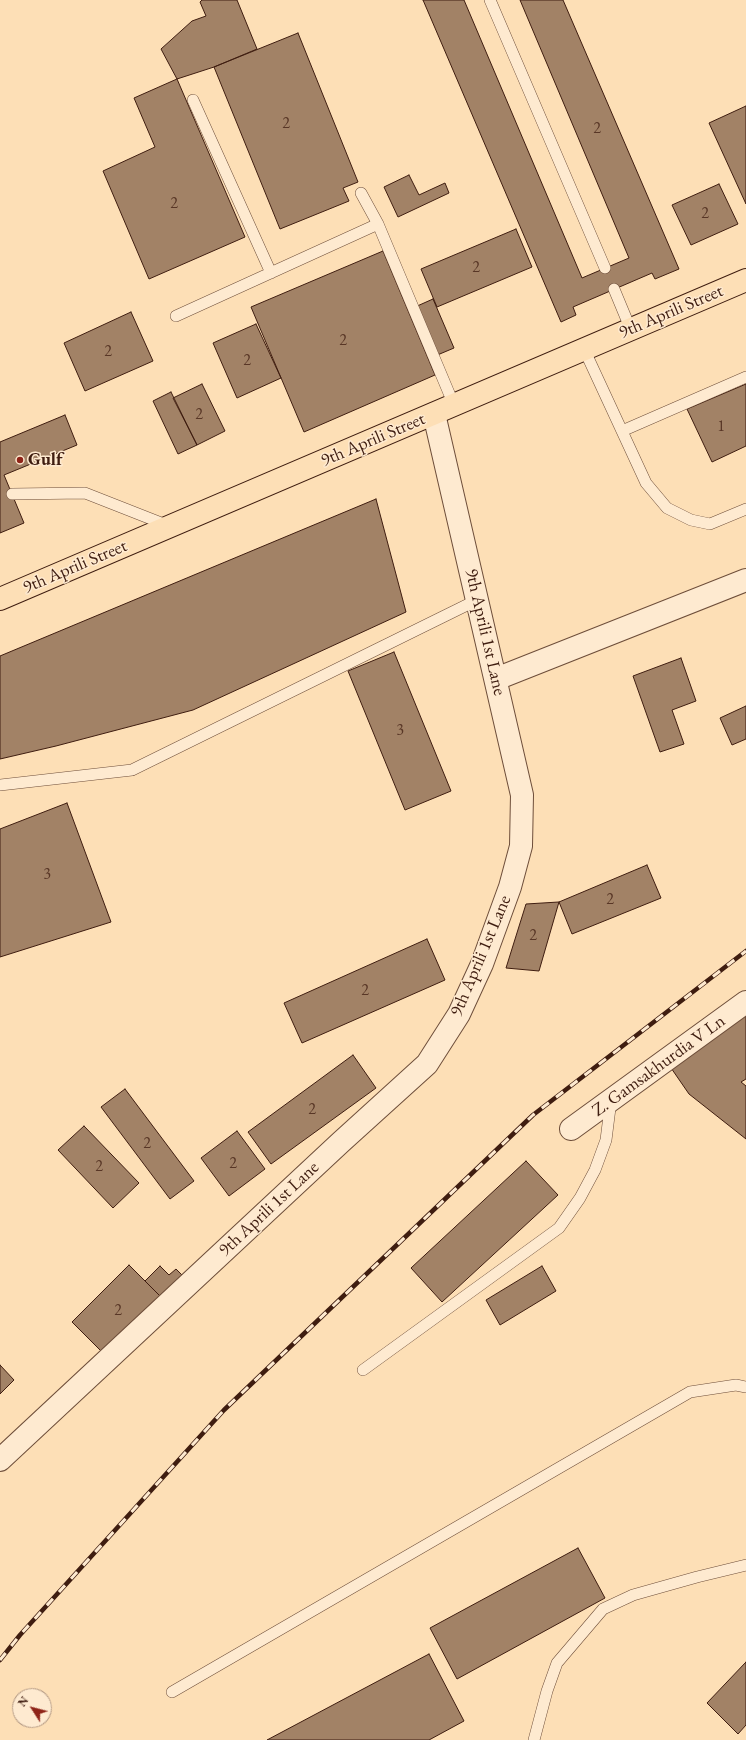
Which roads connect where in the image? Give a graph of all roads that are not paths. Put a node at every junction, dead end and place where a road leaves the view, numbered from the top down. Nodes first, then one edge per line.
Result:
1 (490, 0) edge
2 (193, 100) dead end
3 (361, 193) dead end
4 (378, 224) junction
5 (605, 268) dead end
6 (271, 273) junction
7 (746, 280) edge
8 (614, 289) dead end
9 (176, 316) dead end
10 (631, 330) junction
11 (584, 350) junction
12 (746, 377) edge
13 (454, 405) junction
14 (434, 414) junction
15 (622, 431) junction
16 (12, 494) dead end
17 (746, 510) edge
18 (170, 526) junction
19 (746, 580) edge
20 (0, 599) edge
21 (477, 600) junction
22 (496, 679) junction
23 (0, 785) edge
24 (746, 1002) edge
25 (612, 1100) junction
26 (571, 1129) dead end
27 (362, 1370) dead end
28 (746, 1387) edge
29 (0, 1460) edge
30 (746, 1565) edge
31 (172, 1692) dead end
32 (534, 1740) edge

1 - 5 lane
2 - 6 lane
3 - 4 lane
4 - 6 lane
4 - 13 lane
6 - 9 lane
7 - 10 main road, 9th Aprili Street
8 - 10 lane
10 - 11 main road, 9th Aprili Street
11 - 13 main road, 9th Aprili Street
11 - 15 lane
12 - 15 lane
13 - 14 main road, 9th Aprili Street
14 - 18 main road, 9th Aprili Street
14 - 21 street, 9th Aprili 1st Lane
15 - 17 lane
16 - 18 lane
18 - 20 main road, 9th Aprili Street
19 - 22 street
21 - 22 street, 9th Aprili 1st Lane
21 - 23 lane
22 - 29 street, 9th Aprili 1st Lane
24 - 25 street, Z. Gamsakhurdia V Ln
25 - 26 street, Z. Gamsakhurdia V Ln
25 - 27 lane
28 - 31 lane
30 - 32 lane

